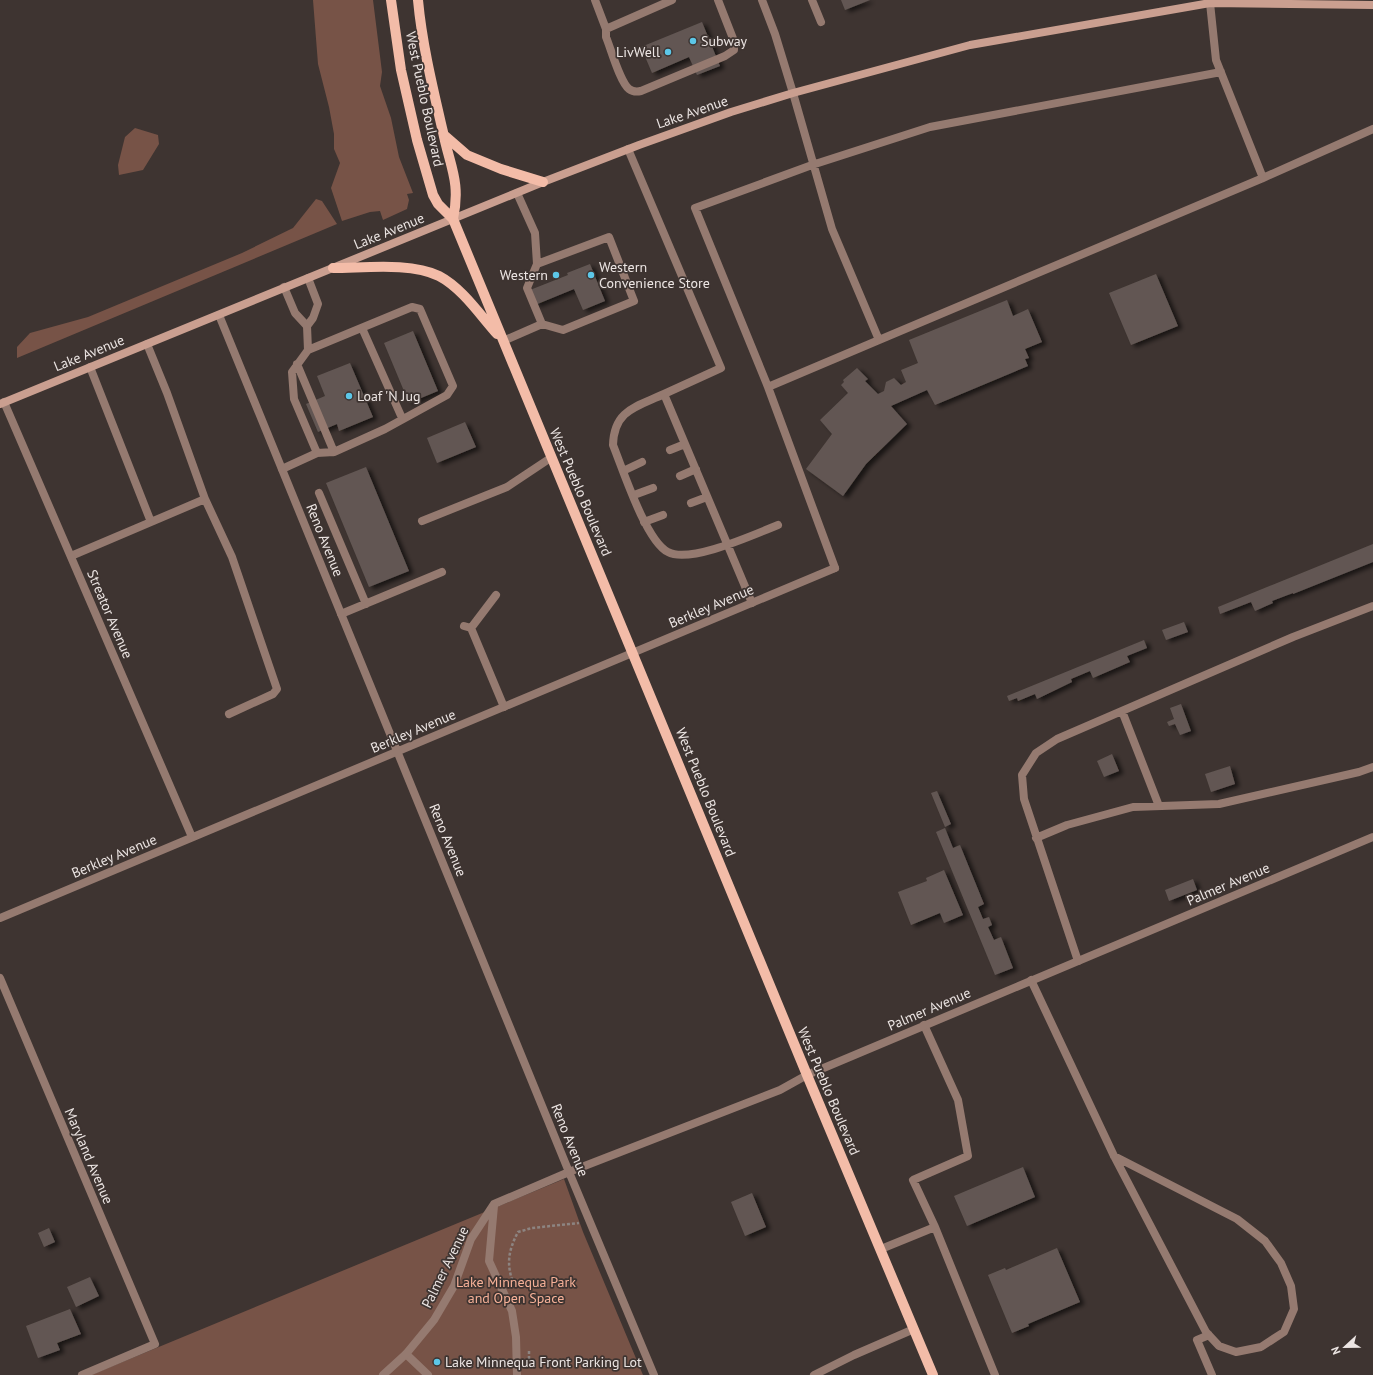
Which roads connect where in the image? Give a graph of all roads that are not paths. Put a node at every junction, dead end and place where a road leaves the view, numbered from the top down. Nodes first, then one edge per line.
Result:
1 (391, 0) edge
2 (418, 0) edge
3 (595, 0) edge
4 (672, 0) edge
5 (718, 0) edge
6 (762, 0) edge
7 (812, 0) edge
8 (1209, 1) edge
9 (1373, 5) edge
10 (821, 22) dead end
11 (606, 29) junction
12 (1221, 72) junction
13 (793, 93) junction
14 (1373, 128) edge
15 (443, 134) junction
16 (628, 149) junction
17 (812, 165) junction
18 (1263, 178) junction
19 (543, 182) junction
20 (517, 193) junction
21 (453, 219) junction
22 (537, 264) junction
23 (333, 268) junction
24 (308, 278) junction
25 (284, 287) junction
26 (219, 315) junction
27 (542, 324) junction
28 (307, 326) junction
29 (362, 328) junction
30 (879, 340) junction
31 (503, 341) junction
32 (147, 344) junction
33 (308, 350) junction
34 (297, 364) junction
35 (90, 367) junction
36 (768, 387) junction
37 (664, 394) junction
38 (2, 403) edge
39 (402, 418) junction
40 (685, 444) junction
41 (670, 450) dead end
42 (334, 452) junction
43 (317, 453) junction
44 (552, 457) junction
45 (642, 462) dead end
46 (282, 469) junction
47 (696, 470) junction
48 (623, 471) junction
49 (680, 476) dead end
50 (652, 488) dead end
51 (319, 493) dead end
52 (634, 495) junction
53 (707, 498) junction
54 (204, 499) junction
55 (691, 503) dead end
56 (663, 515) dead end
57 (422, 521) dead end
58 (151, 522) junction
59 (644, 522) junction
60 (778, 525) dead end
61 (727, 544) junction
62 (71, 556) junction
63 (442, 572) dead end
64 (496, 595) dead end
65 (752, 603) junction
66 (366, 604) junction
67 (1373, 606) edge
68 (341, 614) junction
69 (633, 653) junction
70 (504, 707) junction
71 (1122, 711) junction
72 (229, 714) dead end
73 (397, 752) junction
74 (1373, 767) edge
75 (1158, 806) junction
76 (192, 837) junction
77 (1373, 837) edge
78 (1036, 838) junction
79 (0, 918) edge
80 (1078, 961) junction
81 (0, 978) edge
82 (1032, 980) junction
83 (924, 1025) junction
84 (807, 1075) junction
85 (1114, 1156) junction
86 (569, 1172) junction
87 (494, 1204) junction
88 (935, 1227) junction
89 (880, 1249) junction
90 (914, 1329) junction
91 (1209, 1335) junction
92 (406, 1354) junction
93 (82, 1375) edge
94 (383, 1375) edge
95 (428, 1375) edge
96 (517, 1375) edge
97 (654, 1375) edge
98 (814, 1375) edge
99 (933, 1375) edge
100 (995, 1375) edge
101 (1212, 1375) edge

1 - 21 main road, West Pueblo Boulevard
2 - 15 main road, West Pueblo Boulevard
3 - 11 street
4 - 11 street
5 - 11 street
6 - 13 street
7 - 10 street
8 - 9 street
8 - 12 street
8 - 13 street, Lake Avenue
12 - 17 street
12 - 18 street
13 - 16 street, Lake Avenue
13 - 17 street
14 - 18 street
15 - 19 main road
15 - 21 main road, West Pueblo Boulevard
16 - 19 street, Lake Avenue
16 - 37 street
17 - 30 street
17 - 36 street
18 - 30 street
19 - 20 street, Lake Avenue
20 - 21 street, Lake Avenue
20 - 22 street
21 - 23 street, Lake Avenue
21 - 31 main road, West Pueblo Boulevard
22 - 27 street
22 - 27 street
23 - 24 street, Lake Avenue
23 - 31 main road
24 - 25 street, Lake Avenue
24 - 28 street
25 - 26 street, Lake Avenue
25 - 28 street
26 - 32 street, Lake Avenue
26 - 46 street, Reno Avenue
27 - 31 street
28 - 33 street
29 - 33 street
29 - 39 street
29 - 39 street
30 - 36 street
31 - 44 main road, West Pueblo Boulevard
32 - 35 street, Lake Avenue
32 - 54 street
33 - 34 street
34 - 42 street
34 - 43 street
35 - 38 street, Lake Avenue
35 - 58 street
36 - 65 street, Berkley Avenue
37 - 40 street
37 - 48 street
38 - 62 street, Streator Avenue
39 - 42 street
40 - 41 street
40 - 47 street
42 - 43 street
43 - 46 street
44 - 57 street
44 - 69 main road, West Pueblo Boulevard
45 - 48 street
46 - 68 street, Reno Avenue
47 - 49 street
47 - 53 street
48 - 52 street
50 - 52 street
51 - 66 street
52 - 59 street
53 - 55 street
53 - 61 street
54 - 58 street
54 - 72 street
56 - 59 street
58 - 62 street
59 - 61 street
60 - 61 street
61 - 65 street
62 - 76 street, Streator Avenue
63 - 66 street
64 - 70 street
65 - 69 street, Berkley Avenue
66 - 68 street
67 - 71 street
68 - 73 street, Reno Avenue
69 - 70 street, Berkley Avenue
69 - 84 main road, West Pueblo Boulevard
70 - 73 street, Berkley Avenue
71 - 75 street
71 - 78 street
73 - 76 street, Berkley Avenue
73 - 86 street, Reno Avenue
74 - 75 street
75 - 78 street
76 - 79 street, Berkley Avenue
77 - 80 street, Palmer Avenue
78 - 80 street
80 - 82 street, Palmer Avenue
81 - 93 street, Maryland Avenue
82 - 83 street, Palmer Avenue
82 - 85 street
83 - 84 street, Palmer Avenue
83 - 88 street
84 - 86 street, Palmer Avenue
84 - 89 main road, West Pueblo Boulevard
85 - 91 street
85 - 91 street
86 - 87 street, Palmer Avenue
86 - 97 street, Reno Avenue
87 - 92 street, Palmer Avenue
87 - 96 street, Palmer Avenue
88 - 89 street
88 - 100 street
89 - 90 main road, West Pueblo Boulevard
90 - 98 street
90 - 99 main road, West Pueblo Boulevard
91 - 101 street
92 - 94 street, Palmer Avenue
92 - 95 street

